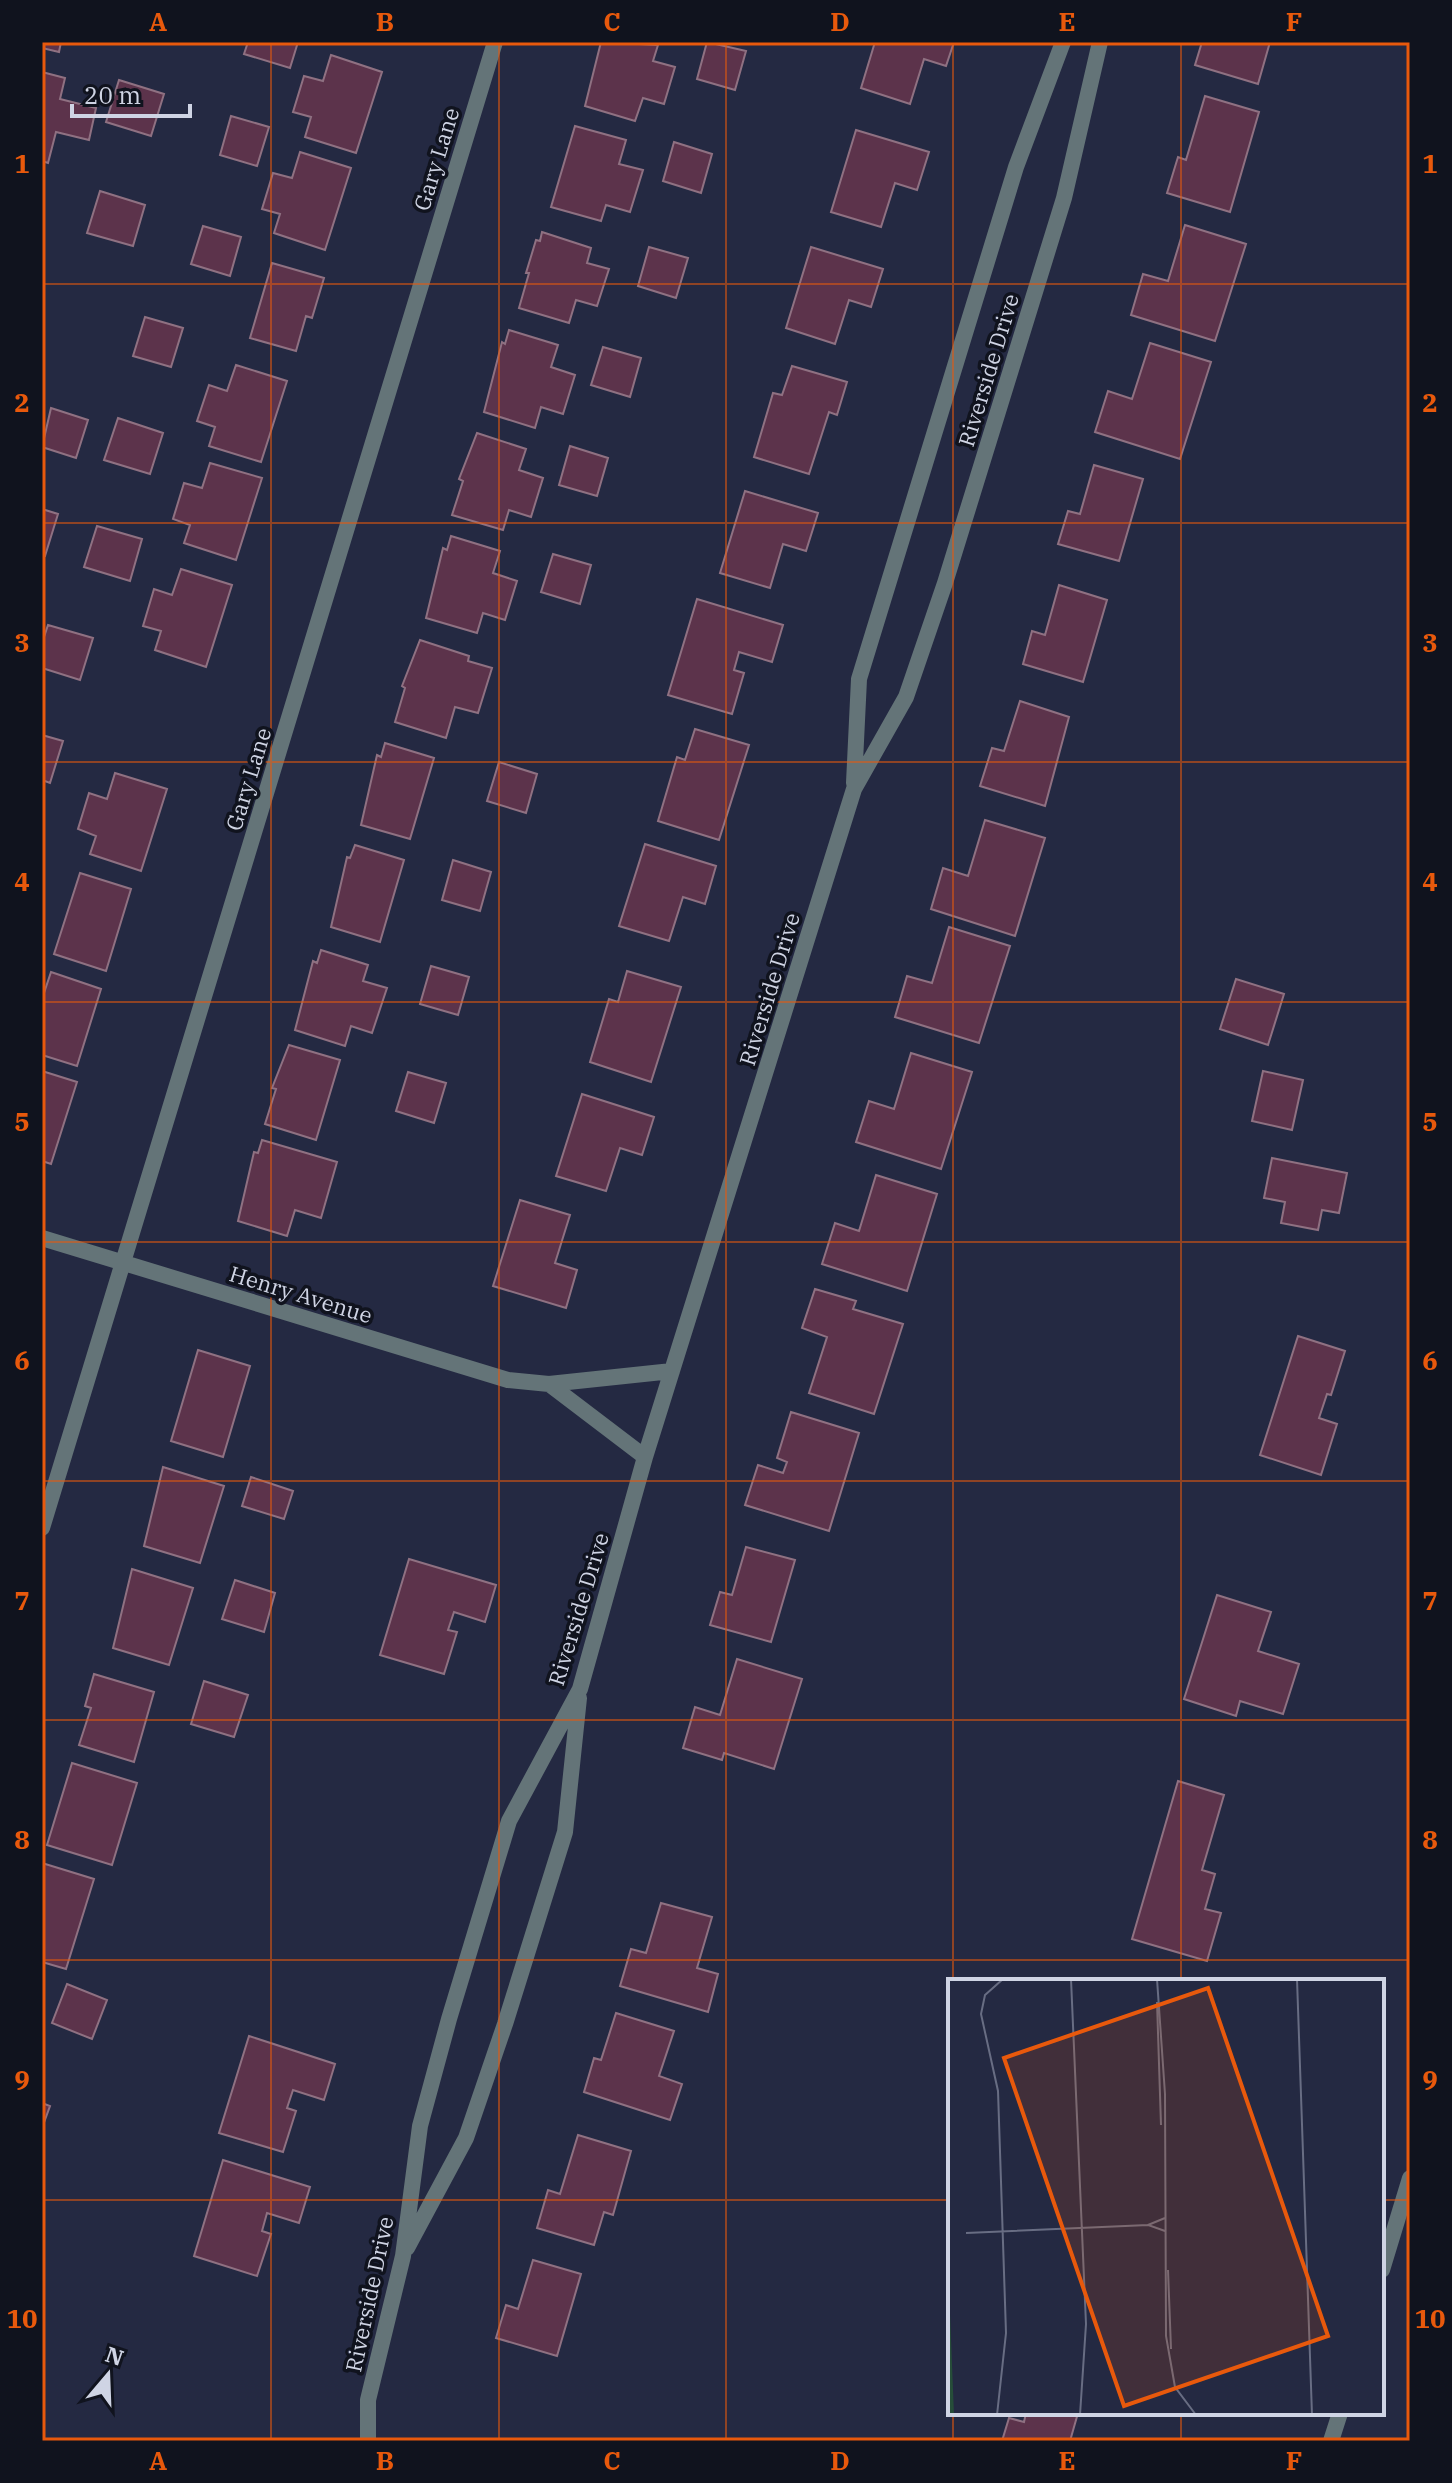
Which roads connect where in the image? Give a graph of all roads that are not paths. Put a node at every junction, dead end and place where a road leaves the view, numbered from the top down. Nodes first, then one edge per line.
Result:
1 (495, 42) edge
2 (1063, 42) edge
3 (1100, 42) edge
4 (854, 789) junction
5 (42, 1238) edge
6 (124, 1263) junction
7 (672, 1371) junction
8 (549, 1384) junction
9 (645, 1457) junction
10 (42, 1528) edge
11 (580, 1689) junction
12 (1410, 2178) edge
13 (403, 2256) junction
14 (1384, 2263) edge
15 (1339, 2415) edge
16 (368, 2441) edge
17 (1331, 2441) edge

1 - 6 street, Gary Lane
2 - 4 street, Riverside Drive
3 - 4 street, Riverside Drive
4 - 7 street, Riverside Drive
5 - 6 street, Henry Avenue
6 - 8 street, Henry Avenue
6 - 10 street, Gary Lane
7 - 8 street, Henry Avenue
7 - 9 street, Riverside Drive
8 - 9 street
9 - 11 street, Riverside Drive
11 - 13 street, Riverside Drive
11 - 13 street
12 - 14 street
13 - 16 street, Riverside Drive
15 - 17 street

